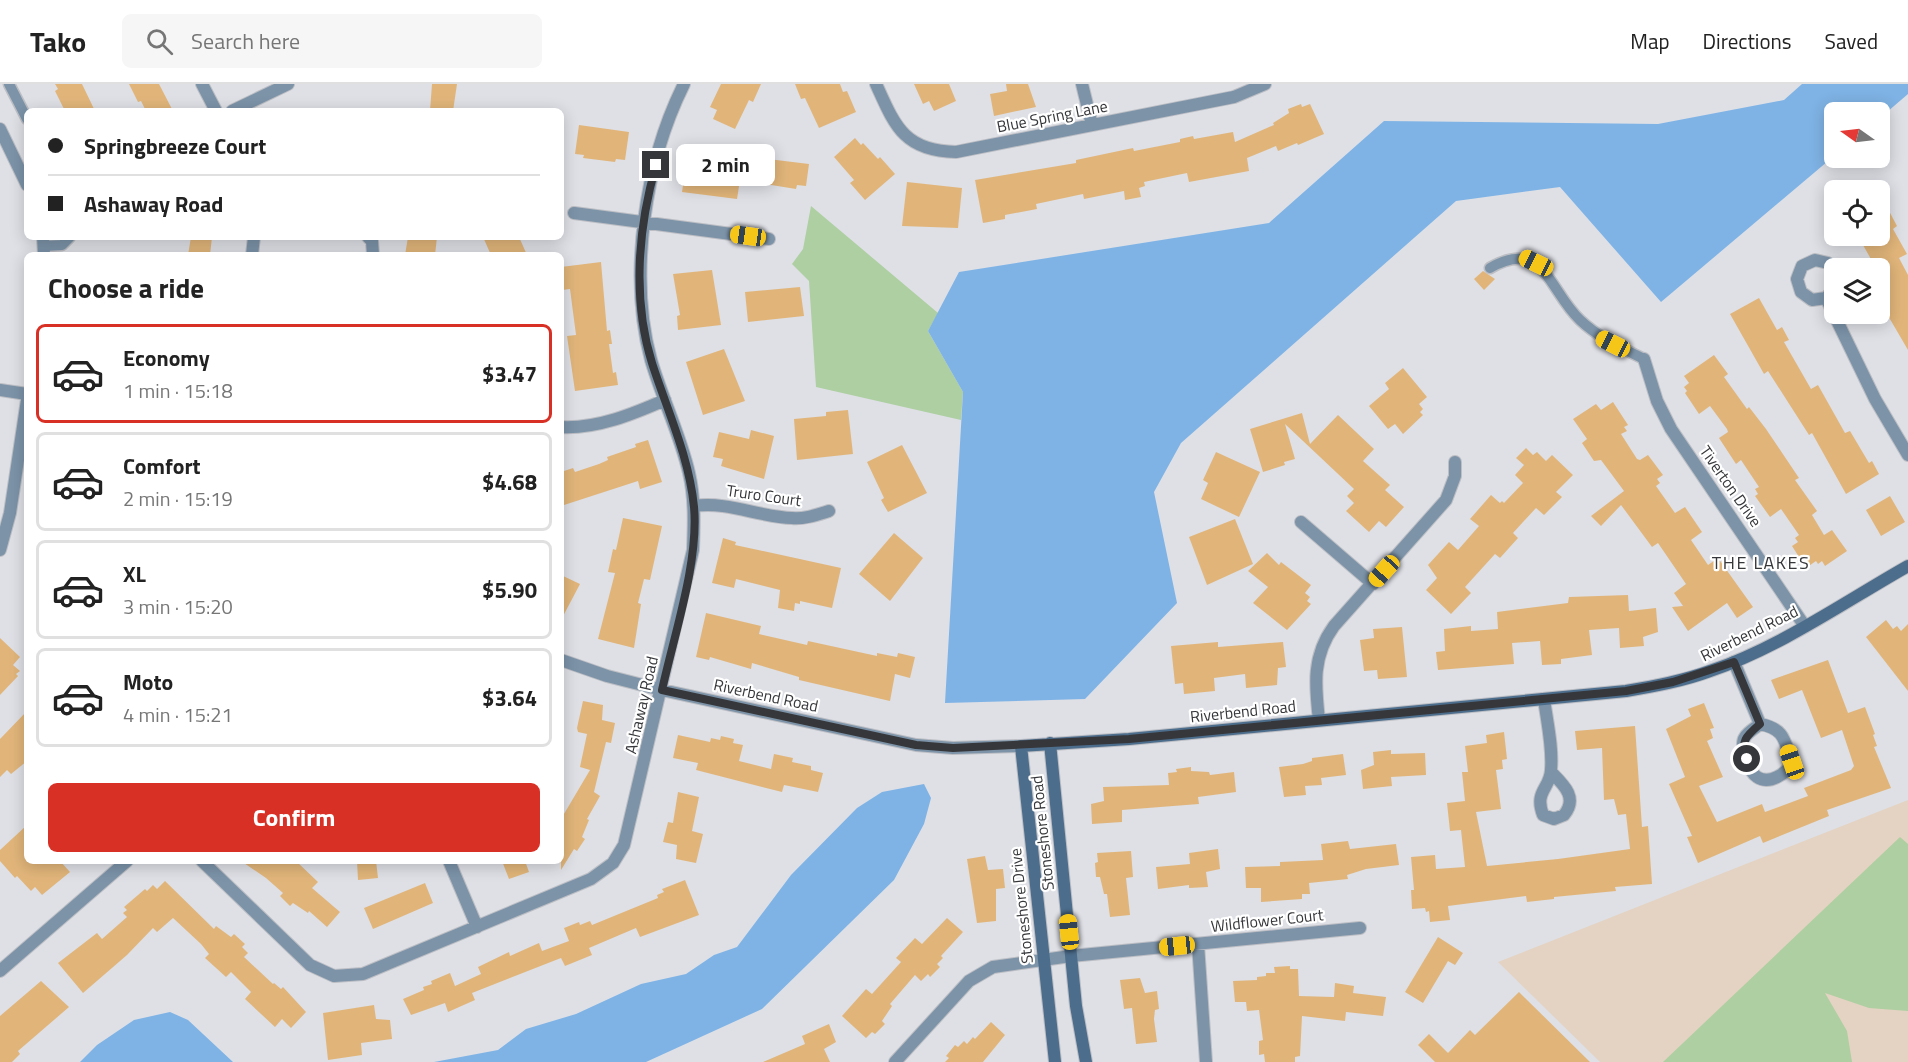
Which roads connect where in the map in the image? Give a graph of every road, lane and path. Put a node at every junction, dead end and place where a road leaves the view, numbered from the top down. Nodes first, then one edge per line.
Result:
1 (9, 84) edge
2 (202, 84) edge
3 (288, 84) edge
4 (684, 84) edge
5 (876, 84) edge
6 (1082, 84) edge
7 (1265, 84) edge
8 (214, 108) edge
9 (238, 108) edge
10 (24, 113) edge
11 (1092, 125) junction
12 (0, 129) edge
13 (24, 178) edge
14 (574, 213) dead end
15 (644, 222) junction
16 (769, 239) dead end
17 (67, 240) edge
18 (44, 246) edge
19 (1824, 262) edge
20 (1490, 268) dead end
21 (1824, 296) edge
22 (1843, 324) edge
23 (1644, 359) joint
24 (0, 390) edge
25 (24, 394) edge
26 (665, 400) junction
27 (24, 420) edge
28 (564, 427) edge
29 (1908, 455) edge
30 (1455, 462) dead end
31 (694, 506) junction
32 (829, 511) dead end
33 (1302, 522) dead end
34 (0, 550) edge
35 (1908, 566) edge
36 (1373, 584) junction
37 (1804, 625) junction
38 (564, 661) edge
39 (1734, 662) junction
40 (662, 690) junction
41 (1544, 699) junction
42 (1318, 720) junction
43 (1760, 724) junction
44 (1050, 743) junction
45 (1021, 746) junction
46 (1552, 773) dead end
47 (119, 864) edge
48 (205, 864) edge
49 (449, 864) edge
50 (477, 927) junction
51 (1360, 928) dead end
52 (1198, 944) junction
53 (1071, 956) junction
54 (1044, 959) junction
55 (0, 971) edge
56 (895, 1062) edge
57 (1055, 1062) edge
58 (1086, 1062) edge
59 (1206, 1062) edge

1 - 10 lane
2 - 8 street
3 - 9 street
4 - 15 street, Ashaway Road
5 - 11 street, Blue Spring Lane
6 - 11 street
7 - 11 street, Blue Spring Lane
12 - 13 street
14 - 15 street
15 - 16 street
15 - 26 street, Ashaway Road
17 - 18 lane
19 - 21 street
20 - 23 lane
22 - 29 street
23 - 37 street, Tiverton Drive
24 - 25 street
26 - 28 street
26 - 31 street, Ashaway Road
27 - 34 street
30 - 36 street
31 - 32 street, Truro Court
31 - 40 street, Ashaway Road
33 - 36 street
35 - 37 street, Riverbend Road
36 - 42 street
37 - 39 street, Riverbend Road
38 - 40 street, Riverbend Road
39 - 41 street, Riverbend Road
39 - 43 street
40 - 45 street, Riverbend Road
40 - 50 street, Ashaway Road
41 - 42 street, Riverbend Road
41 - 46 street
42 - 44 street, Riverbend Road
43 - 43 street
44 - 45 street, Riverbend Road
44 - 53 street, Stoneshore Road
45 - 54 street, Stoneshore Drive
47 - 55 street
48 - 50 street, Ashaway Road
49 - 50 street
51 - 52 street, Wildflower Court
52 - 53 street, Wildflower Court
52 - 59 street
53 - 54 street, Wildflower Court
53 - 58 street, Stoneshore Road
54 - 56 street, Wildflower Court
54 - 57 street, Stoneshore Drive

